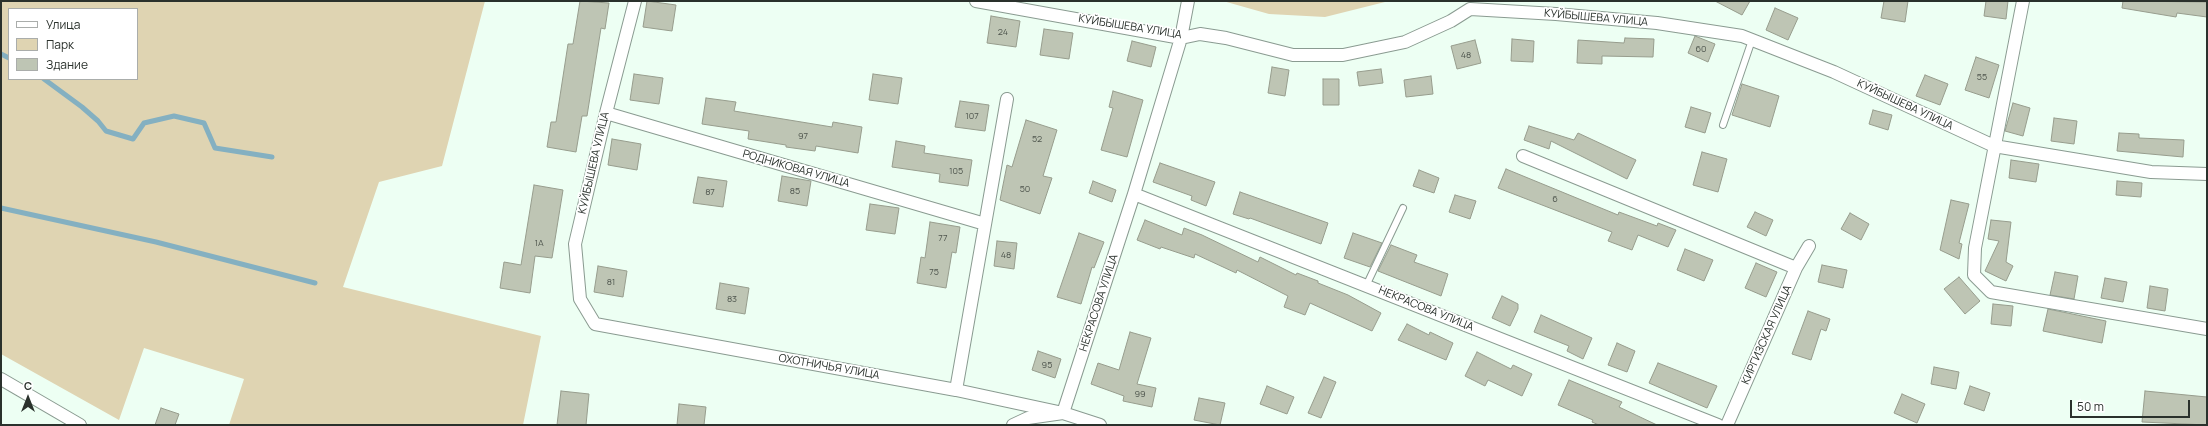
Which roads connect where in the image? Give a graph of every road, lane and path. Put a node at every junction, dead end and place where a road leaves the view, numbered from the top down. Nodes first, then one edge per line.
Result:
1 (635, 1) edge
2 (976, 1) edge
3 (1188, 1) edge
4 (1483, 1) edge
5 (2023, 1) edge
6 (1470, 9) junction
7 (1181, 38) junction
8 (1752, 40) junction
9 (1007, 98) dead end
10 (606, 114) junction
11 (1722, 125) dead end
12 (1994, 146) junction
13 (1523, 156) dead end
14 (2207, 174) edge
15 (1134, 194) junction
16 (1403, 208) dead end
17 (985, 224) junction
18 (1809, 246) dead end
19 (1796, 268) junction
20 (1366, 286) junction
21 (594, 324) joint
22 (2207, 329) edge
23 (1, 380) edge
24 (956, 390) junction
25 (1063, 413) junction
26 (80, 425) edge
27 (1013, 425) edge
28 (1100, 425) edge
29 (1718, 425) edge
30 (1727, 425) edge

1 - 10 street, КУЙБЫШЕВА УЛИЦА
2 - 7 street, КУЙБЫШЕВА УЛИЦА
3 - 7 street, НЕКРАСОВА УЛИЦА
4 - 6 street
5 - 12 street
6 - 7 street, КУЙБЫШЕВА УЛИЦА
6 - 8 street, КУЙБЫШЕВА УЛИЦА
7 - 15 street, НЕКРАСОВА УЛИЦА
8 - 11 lane
8 - 12 street, КУЙБЫШЕВА УЛИЦА
9 - 17 street
10 - 17 street, РОДНИКОВАЯ УЛИЦА
10 - 21 street, КУЙБЫШЕВА УЛИЦА
12 - 14 street, КУЙБЫШЕВА УЛИЦА
12 - 22 street
13 - 19 street
15 - 20 street, НЕКРАСОВА УЛИЦА
15 - 25 street, НЕКРАСОВА УЛИЦА
16 - 20 lane
17 - 24 street
18 - 19 street, КИРГИЗСКАЯ УЛИЦА
19 - 30 street, КИРГИЗСКАЯ УЛИЦА
20 - 29 street, НЕКРАСОВА УЛИЦА
21 - 24 street, ОХОТНИЧЬЯ УЛИЦА
23 - 26 street
24 - 25 street, ОХОТНИЧЬЯ УЛИЦА
25 - 27 street, ОХОТНИЧЬЯ УЛИЦА
25 - 28 street, ОХОТНИЧЬЯ УЛИЦА

